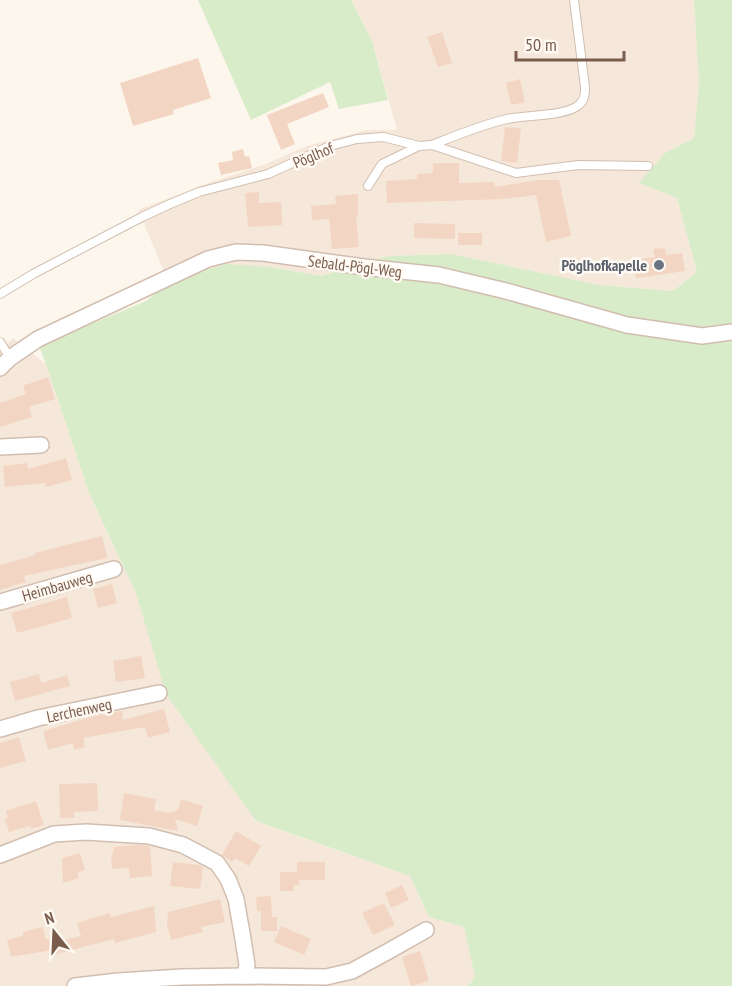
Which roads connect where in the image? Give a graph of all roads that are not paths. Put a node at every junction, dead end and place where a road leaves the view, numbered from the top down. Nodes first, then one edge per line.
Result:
1 (574, 0) edge
2 (432, 145) junction
3 (419, 146) junction
4 (648, 166) dead end
5 (368, 186) dead end
6 (0, 294) edge
7 (732, 332) edge
8 (0, 342) edge
9 (5, 363) edge
10 (41, 445) dead end
11 (0, 447) edge
12 (114, 569) dead end
13 (0, 602) edge
14 (159, 693) dead end
15 (0, 729) edge
16 (0, 855) edge
17 (426, 930) dead end
18 (245, 976) junction
19 (75, 986) edge

1 - 2 lane
2 - 3 lane, Pöglhof
2 - 4 lane, Pöglhof
3 - 5 lane
3 - 6 lane, Pöglhof
7 - 9 street, Sebald-Pögl-Weg
8 - 9 lane
10 - 11 street
12 - 13 street, Heimbauweg
14 - 15 street, Lerchenweg
16 - 18 street
17 - 18 street
18 - 19 street

